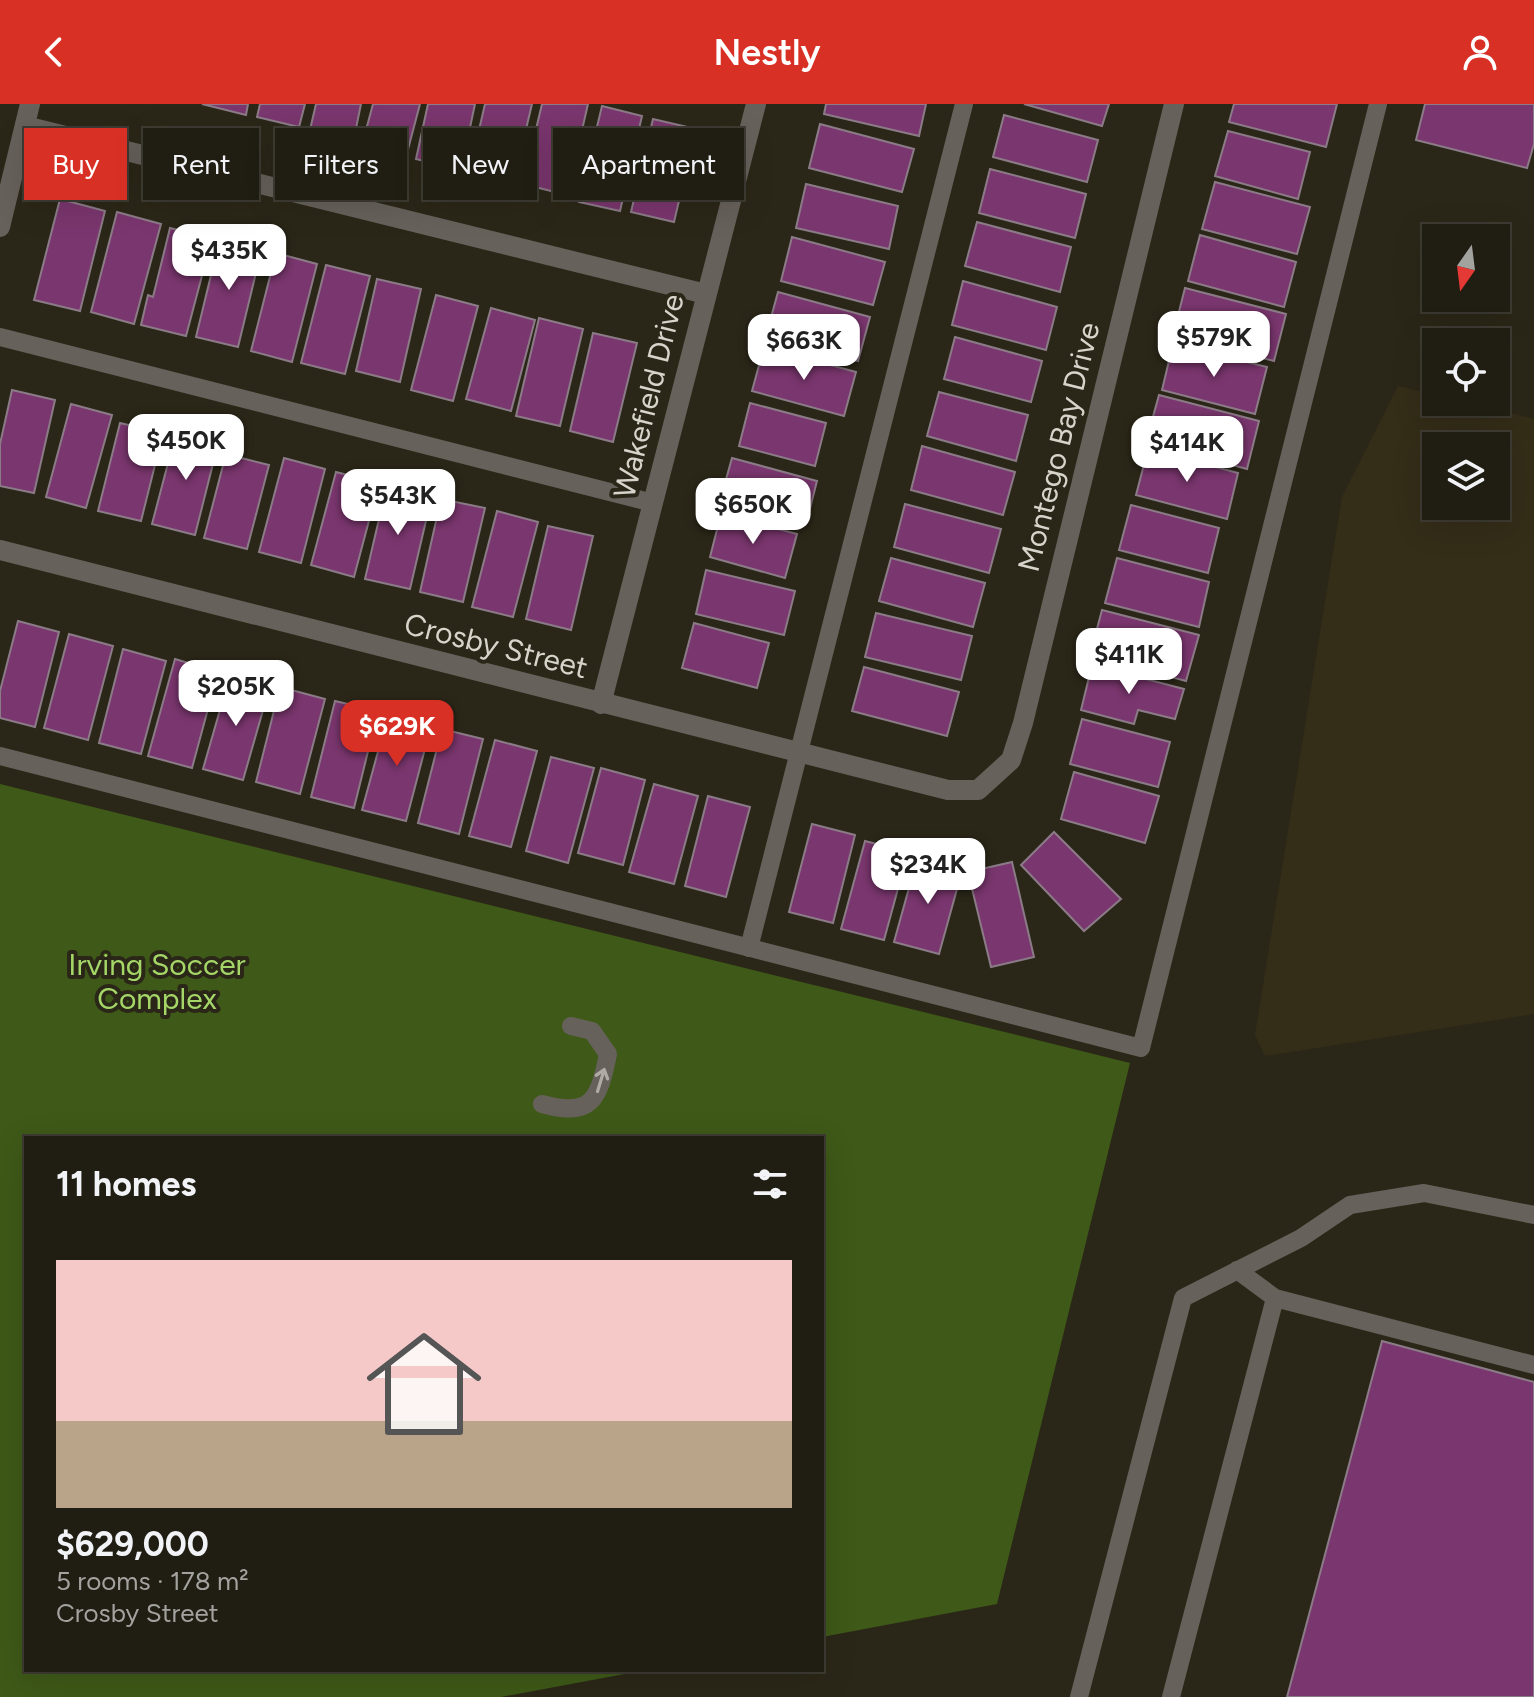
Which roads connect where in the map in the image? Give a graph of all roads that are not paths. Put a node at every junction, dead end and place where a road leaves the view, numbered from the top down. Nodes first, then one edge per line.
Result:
1 (30, 104) edge
2 (756, 104) edge
3 (964, 104) edge
4 (1174, 104) edge
5 (1378, 104) edge
6 (25, 126) junction
7 (0, 227) edge
8 (706, 294) junction
9 (0, 337) edge
10 (653, 503) junction
11 (0, 550) edge
12 (601, 704) junction
13 (800, 753) junction
14 (0, 756) edge
15 (978, 790) joint
16 (749, 948) junction
17 (571, 1026) dead end
18 (542, 1104) dead end
19 (1534, 1215) edge
20 (1237, 1270) junction
21 (1275, 1298) junction
22 (1534, 1365) edge
23 (1079, 1697) edge
24 (1171, 1697) edge

1 - 6 street
2 - 8 street, Wakefield Drive
3 - 13 lane
4 - 15 street, Montego Bay Drive
5 - 16 lane
6 - 7 street
6 - 8 street
8 - 10 street, Wakefield Drive
9 - 10 lane
10 - 12 street, Wakefield Drive
11 - 12 street, Crosby Street
12 - 13 street, Crosby Street
13 - 15 street, Crosby Street
13 - 16 lane
14 - 16 lane
18 -> 17 lane
19 - 20 lane
20 - 21 lane
20 - 23 lane
21 - 22 lane
21 - 24 lane

